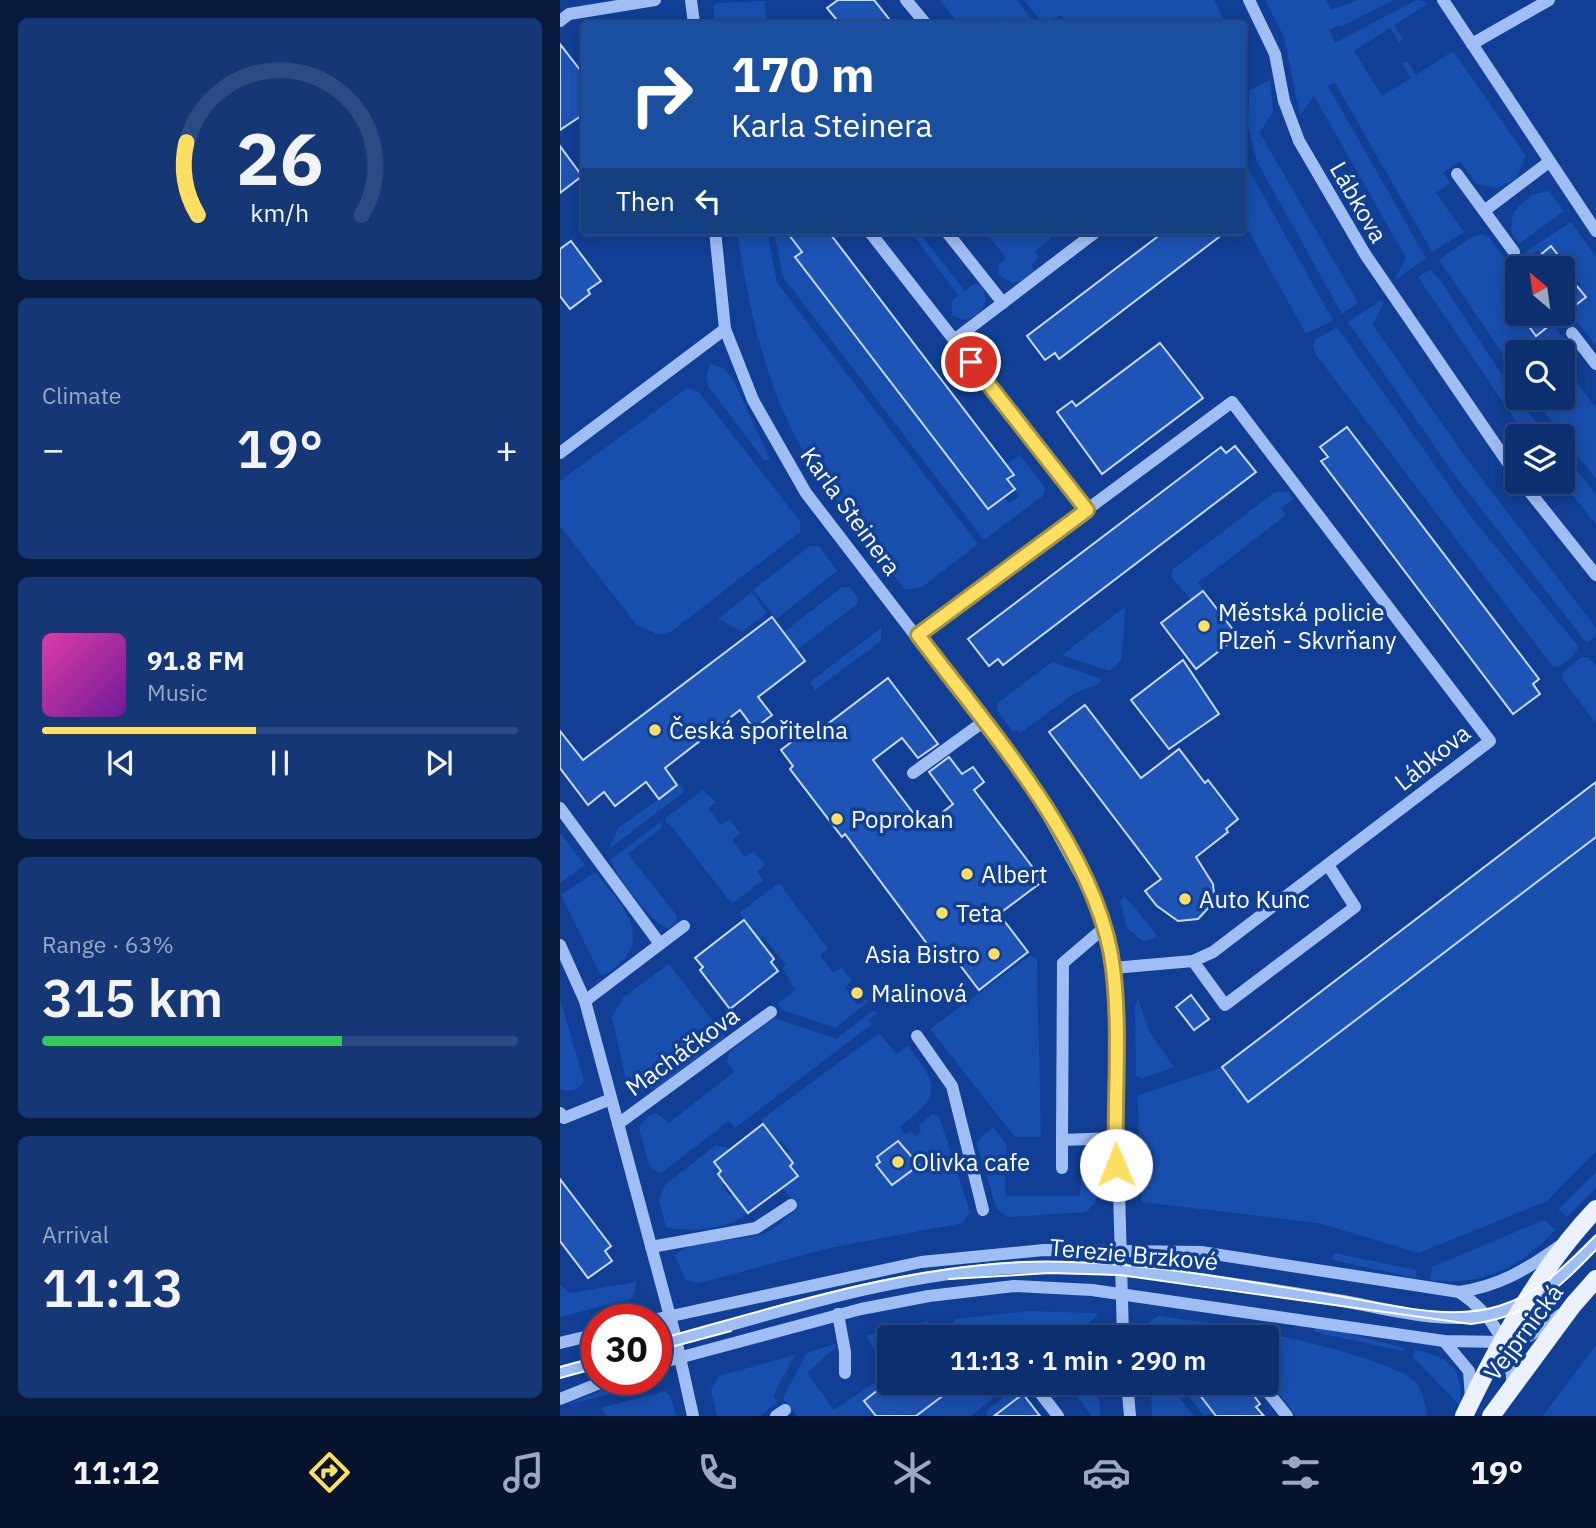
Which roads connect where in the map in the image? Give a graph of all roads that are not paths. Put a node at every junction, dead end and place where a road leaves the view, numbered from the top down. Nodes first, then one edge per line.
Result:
1 (655, 0) edge
2 (691, 0) edge
3 (906, 0) edge
4 (1250, 0) edge
5 (1443, 0) edge
6 (1549, 0) edge
7 (560, 21) edge
8 (694, 21) edge
9 (924, 21) edge
10 (1472, 44) junction
11 (1549, 162) junction
12 (1457, 174) dead end
13 (1484, 211) junction
14 (1596, 231) edge
15 (715, 235) edge
16 (872, 235) edge
17 (949, 235) edge
18 (1092, 235) edge
19 (1514, 252) dead end
20 (1003, 303) junction
21 (724, 329) junction
22 (1572, 333) dead end
23 (954, 340) junction
24 (1596, 364) edge
25 (560, 453) edge
26 (1505, 459) edge
27 (1531, 494) edge
28 (1087, 510) junction
29 (1596, 575) edge
30 (918, 635) junction
31 (983, 722) junction
32 (913, 773) dead end
33 (560, 808) edge
34 (1328, 865) junction
35 (684, 926) dead end
36 (1105, 927) junction
37 (660, 944) junction
38 (560, 945) edge
39 (1193, 961) junction
40 (1113, 968) junction
41 (585, 1002) junction
42 (771, 1012) dead end
43 (917, 1036) dead end
44 (611, 1098) junction
45 (560, 1114) edge
46 (618, 1125) junction
47 (1115, 1138) junction
48 (1062, 1140) junction
49 (1062, 1168) dead end
50 (791, 1205) dead end
51 (1596, 1209) edge
52 (983, 1210) dead end
53 (1596, 1242) edge
54 (1564, 1243) junction
55 (651, 1247) junction
56 (1119, 1250) junction
57 (1119, 1269) junction
58 (1596, 1279) edge
59 (1459, 1292) junction
60 (1120, 1295) junction
61 (1527, 1302) junction
62 (667, 1304) edge
63 (1573, 1305) junction
64 (838, 1314) junction
65 (672, 1315) edge
66 (1488, 1315) junction
67 (672, 1323) edge
68 (1122, 1325) edge
69 (581, 1338) edge
70 (676, 1338) junction
71 (672, 1340) edge
72 (1444, 1341) junction
73 (1504, 1342) junction
74 (560, 1343) edge
75 (680, 1357) junction
76 (672, 1359) edge
77 (581, 1366) edge
78 (560, 1372) edge
79 (845, 1373) dead end
80 (1513, 1387) junction
81 (581, 1391) edge
82 (1041, 1395) edge
83 (1128, 1395) edge
84 (1270, 1395) edge
85 (560, 1399) edge
86 (1467, 1410) edge
87 (693, 1416) edge
88 (1058, 1416) edge
89 (1130, 1416) edge
90 (1287, 1416) edge
91 (1492, 1416) edge

1 - 7 street
2 - 8 street
3 - 9 street
4 - 26 street, Lábkova
5 - 10 street
6 - 10 street
10 - 11 street
11 - 13 street
11 - 14 street
12 - 13 street
13 - 19 street
15 - 21 street, Karla Steinera
16 - 23 street
17 - 20 street
18 - 20 street
20 - 23 street
21 - 25 street
21 - 30 street, Karla Steinera
22 - 24 street
23 - 28 street
27 - 29 street
28 - 30 street
28 - 34 street, Lábkova
30 - 31 street, Karla Steinera
31 - 32 street
31 - 36 street, Karla Steinera
33 - 37 street
34 - 39 street, Lábkova
34 - 39 street
35 - 37 street
36 - 40 street, Karla Steinera
36 - 48 street
37 - 41 street
38 - 41 street, Macháčkova
39 - 40 street, Lábkova
40 - 47 street, Karla Steinera
41 - 44 street, Macháčkova
42 - 46 street, Macháčkova
43 - 52 street
44 - 45 street
44 - 46 street, Macháčkova
46 - 55 street, Macháčkova
47 - 48 street
47 - 56 street, Karla Steinera
48 - 49 street
50 - 55 street
51 - 54 main road, Vejprnická
53 - 61 street, Vejprnická
54 - 59 street, Terezie Brzkové
54 - 61 main road, Vejprnická
55 - 62 street, Macháčkova
56 - 57 street, Karla Steinera
56 - 59 street, Terezie Brzkové
56 - 65 street, Terezie Brzkové
57 - 60 street, Karla Steinera
57 - 66 street, Terezie Brzkové
57 - 70 street, Terezie Brzkové
58 - 63 main road, Vejprnická
59 - 66 street
60 - 64 street, Terezie Brzkové
60 - 68 street, Karla Steinera
60 - 72 street, Terezie Brzkové
61 - 66 street, Terezie Brzkové
61 - 73 main road, Vejprnická
63 - 73 street, Terezie Brzkové
63 - 80 main road, Vejprnická
64 - 75 street, Terezie Brzkové
64 - 79 street
66 - 73 street
67 - 70 street, Macháčkova
69 - 74 street
70 - 71 street, Terezie Brzkové
70 - 75 street, Macháčkova
72 - 73 street, Terezie Brzkové
72 - 86 street
73 - 80 street
73 - 86 main road, Vejprnická
75 - 76 street, Terezie Brzkové
75 - 87 street, Macháčkova
77 - 78 street
80 - 91 main road, Vejprnická
81 - 85 street
82 - 88 street
83 - 89 street
84 - 90 street

